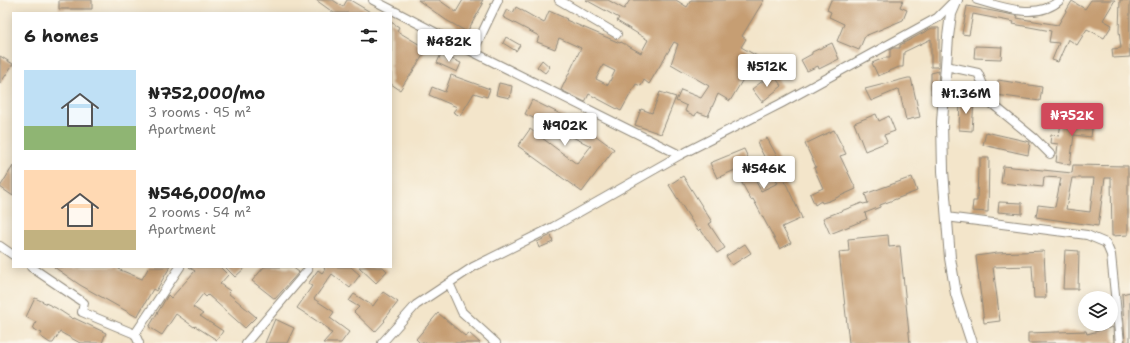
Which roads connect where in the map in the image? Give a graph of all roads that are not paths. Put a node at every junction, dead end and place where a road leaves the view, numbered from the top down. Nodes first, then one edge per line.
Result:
1 (373, 0) edge
2 (498, 0) edge
3 (559, 0) edge
4 (956, 0) edge
5 (977, 0) edge
6 (1060, 0) edge
7 (617, 34) dead end
8 (474, 52) junction
9 (946, 66) junction
10 (1050, 154) dead end
11 (680, 155) junction
12 (946, 217) junction
13 (0, 246) edge
14 (12, 254) edge
15 (32, 268) edge
16 (179, 268) edge
17 (308, 270) dead end
18 (449, 283) junction
19 (135, 334) junction
20 (139, 343) edge
21 (246, 343) edge
22 (382, 343) edge
23 (496, 343) edge
24 (972, 343) edge
25 (1120, 343) edge

1 - 8 street
2 - 8 street
3 - 7 street
4 - 9 street
4 - 11 street
5 - 6 street
8 - 11 street
9 - 10 street
9 - 12 street
11 - 18 street
12 - 24 street
12 - 25 street
13 - 14 street
15 - 19 street
16 - 19 street
17 - 21 street
18 - 22 street
18 - 23 street
19 - 20 street

